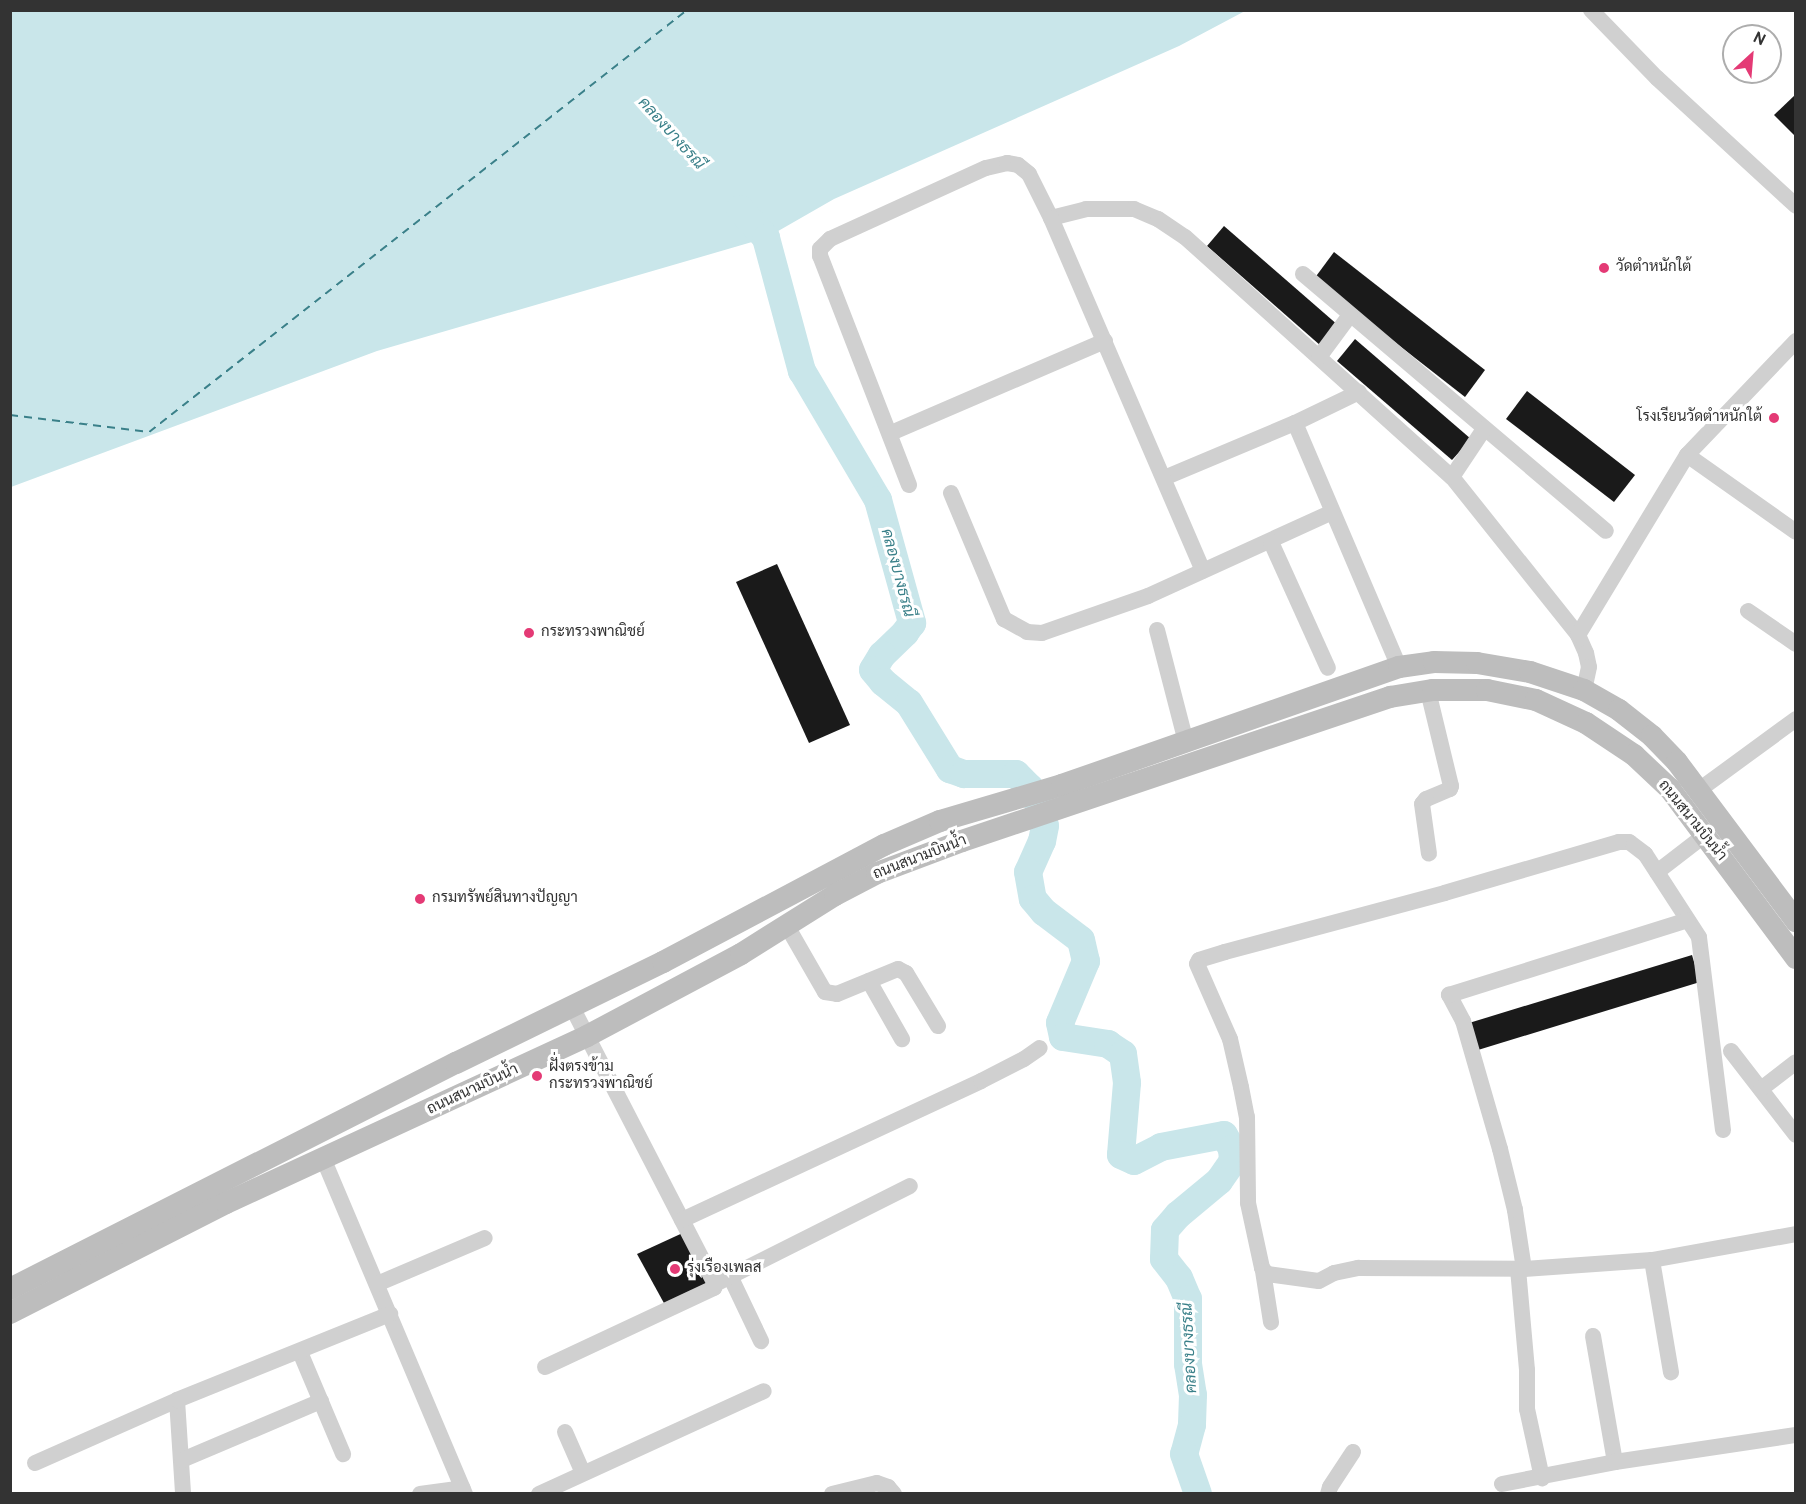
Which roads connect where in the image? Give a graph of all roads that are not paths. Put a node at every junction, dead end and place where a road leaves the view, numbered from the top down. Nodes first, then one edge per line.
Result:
1 (1591, 10) edge
2 (1796, 206) edge
3 (1052, 218) junction
4 (1303, 273) dead end
5 (1350, 315) junction
6 (1105, 341) junction
7 (1796, 341) edge
8 (1319, 357) junction
9 (1359, 392) junction
10 (1295, 423) junction
11 (1484, 429) junction
12 (891, 433) junction
13 (1687, 455) junction
14 (1452, 477) junction
15 (1164, 478) junction
16 (909, 485) dead end
17 (951, 493) dead end
18 (1332, 512) junction
19 (1606, 531) dead end
20 (1796, 532) edge
21 (1271, 542) junction
22 (1203, 572) junction
23 (1748, 611) dead end
24 (1157, 630) dead end
25 (1578, 635) junction
26 (1796, 644) edge
27 (1400, 667) junction
28 (1328, 668) dead end
29 (1584, 690) junction
30 (1428, 691) junction
31 (1796, 719) edge
32 (1186, 742) junction
33 (1699, 790) junction
34 (1706, 835) junction
35 (1429, 855) dead end
36 (1657, 872) junction
37 (1688, 920) junction
38 (1796, 921) edge
39 (787, 926) junction
40 (1796, 958) edge
41 (869, 981) junction
42 (572, 1007) junction
43 (938, 1026) dead end
44 (587, 1036) junction
45 (902, 1039) dead end
46 (1040, 1048) dead end
47 (1731, 1052) dead end
48 (1796, 1062) edge
49 (1761, 1089) junction
50 (1723, 1130) dead end
51 (1796, 1135) edge
52 (323, 1158) junction
53 (910, 1186) dead end
54 (682, 1220) junction
55 (1796, 1233) edge
56 (485, 1238) dead end
57 (1652, 1260) junction
58 (1521, 1269) junction
59 (1263, 1271) junction
60 (723, 1281) junction
61 (376, 1284) junction
62 (10, 1289) edge
63 (10, 1313) edge
64 (390, 1314) junction
65 (1271, 1322) dead end
66 (1593, 1336) dead end
67 (761, 1341) dead end
68 (300, 1352) junction
69 (545, 1367) dead end
70 (1671, 1372) dead end
71 (764, 1391) dead end
72 (177, 1400) junction
73 (321, 1401) junction
74 (565, 1432) dead end
75 (1796, 1435) edge
76 (1353, 1452) dead end
77 (344, 1454) dead end
78 (182, 1460) junction
79 (1615, 1462) junction
80 (35, 1463) dead end
81 (583, 1473) junction
82 (1542, 1478) junction
83 (1502, 1484) dead end
84 (1525, 1487) edge
85 (464, 1491) edge
86 (183, 1494) edge
87 (420, 1494) edge
88 (539, 1494) edge
89 (832, 1494) edge
90 (894, 1494) edge
91 (1328, 1494) edge

1 - 2 street
3 - 6 street
3 - 8 street
3 - 12 street
4 - 5 street
5 - 8 street
5 - 11 street
6 - 12 street
6 - 15 street
7 - 13 street
8 - 9 street
9 - 10 street
9 - 14 street
10 - 15 street
10 - 18 street
11 - 14 street
11 - 19 street
12 - 16 street
13 - 20 street
13 - 25 street
14 - 25 street
15 - 22 street
17 - 22 street
18 - 21 street
18 - 27 street
21 - 22 street
21 - 28 street
23 - 26 street
24 - 32 street
25 - 29 street
27 - 29 main road, ถนนสนามบินน้ำ
27 - 32 main road, ถนนสนามบินน้ำ
29 - 33 main road, ถนนสนามบินน้ำ
30 - 34 main road, ถนนสนามบินน้ำ
30 - 35 street
30 - 39 main road, ถนนสนามบินน้ำ
31 - 33 street
32 - 42 main road, ถนนสนามบินน้ำ
33 - 38 main road, ถนนสนามบินน้ำ
34 - 36 street
34 - 40 main road, ถนนสนามบินน้ำ
36 - 37 street
36 - 59 street
37 - 50 street
37 - 58 street
39 - 41 street
39 - 44 main road, ถนนสนามบินน้ำ
41 - 43 street
41 - 45 street
42 - 44 street
42 - 62 main road, ถนนสนามบินน้ำ
44 - 52 main road, ถนนสนามบินน้ำ
44 - 54 street
46 - 54 street
47 - 49 street
48 - 49 street
49 - 51 street
52 - 61 street
52 - 63 main road, ถนนสนามบินน้ำ
53 - 60 street
54 - 60 street
55 - 57 street
56 - 61 street
57 - 58 street
57 - 70 street
58 - 59 street
58 - 82 street
59 - 65 street
60 - 67 street
60 - 69 street
61 - 64 street
64 - 68 street
64 - 85 street
66 - 79 street
68 - 72 street
68 - 73 street
71 - 81 street
72 - 78 street
72 - 80 street
73 - 77 street
73 - 78 street
74 - 81 street
75 - 79 street
76 - 91 street
78 - 86 street
79 - 82 street
81 - 88 street
82 - 84 street
83 - 84 street
85 - 87 street
89 - 90 street

